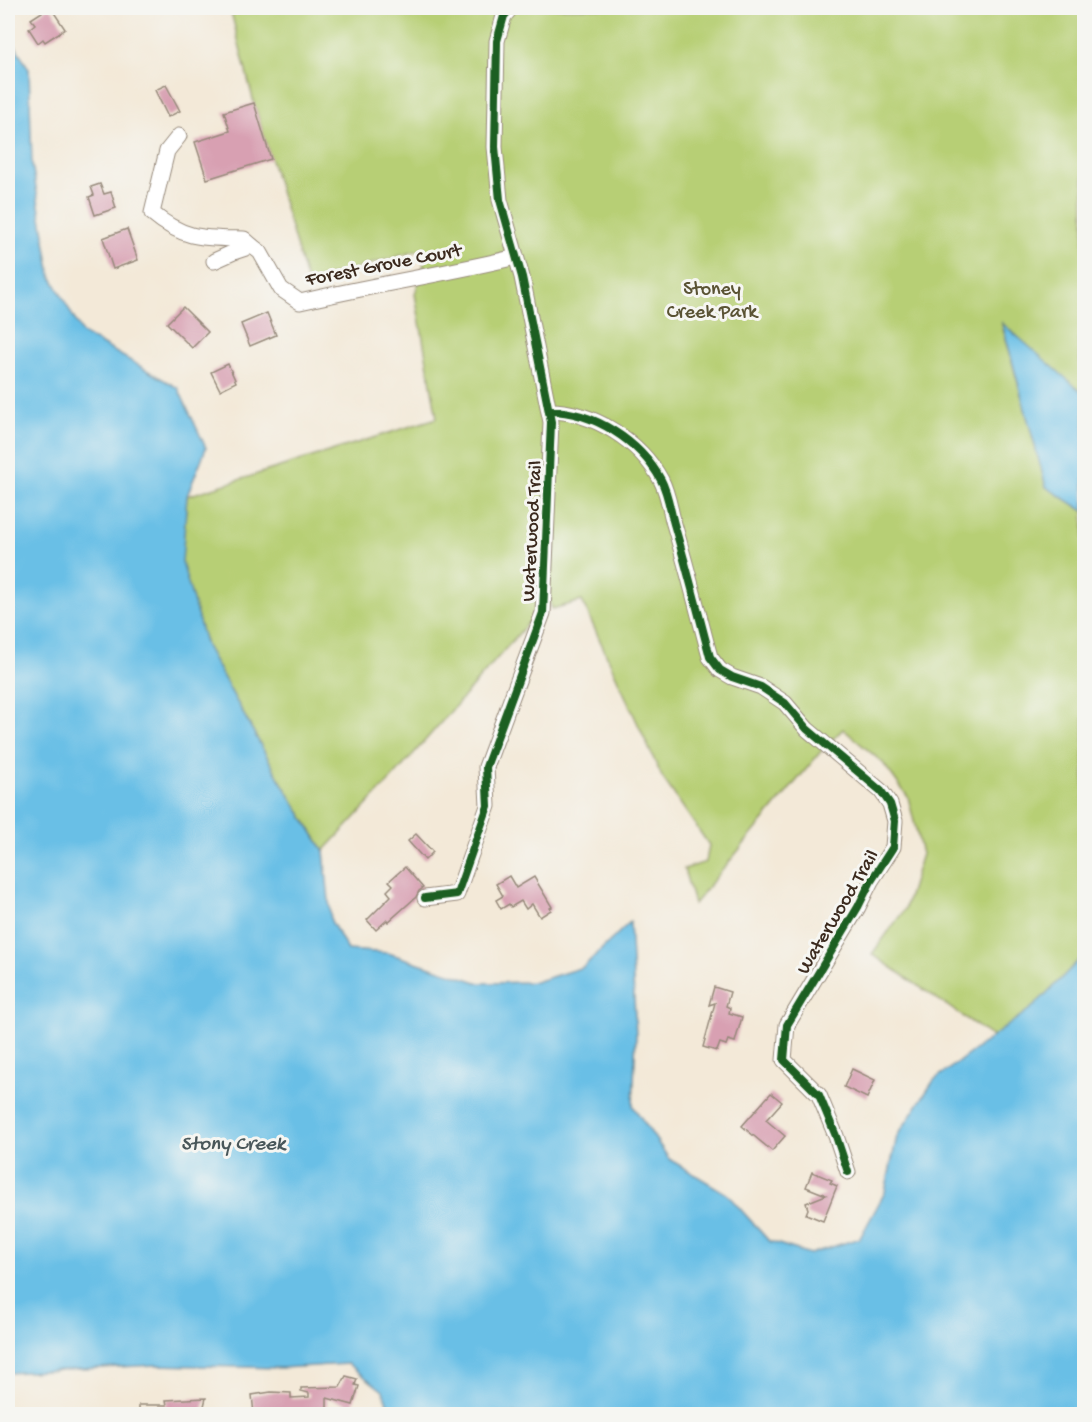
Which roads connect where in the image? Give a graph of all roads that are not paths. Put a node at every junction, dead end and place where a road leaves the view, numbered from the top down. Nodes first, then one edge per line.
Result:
1 (511, 8) edge
2 (179, 136) dead end
3 (252, 246) junction
4 (516, 257) junction
5 (214, 261) dead end
6 (549, 411) junction
7 (425, 898) dead end
8 (848, 1172) dead end

1 - 4 street, Waterwood Trail
2 - 3 street
3 - 4 street, Forest Grove Court
3 - 5 street
4 - 6 street, Waterwood Trail
6 - 7 street, Waterwood Trail
6 - 8 street, Waterwood Trail

